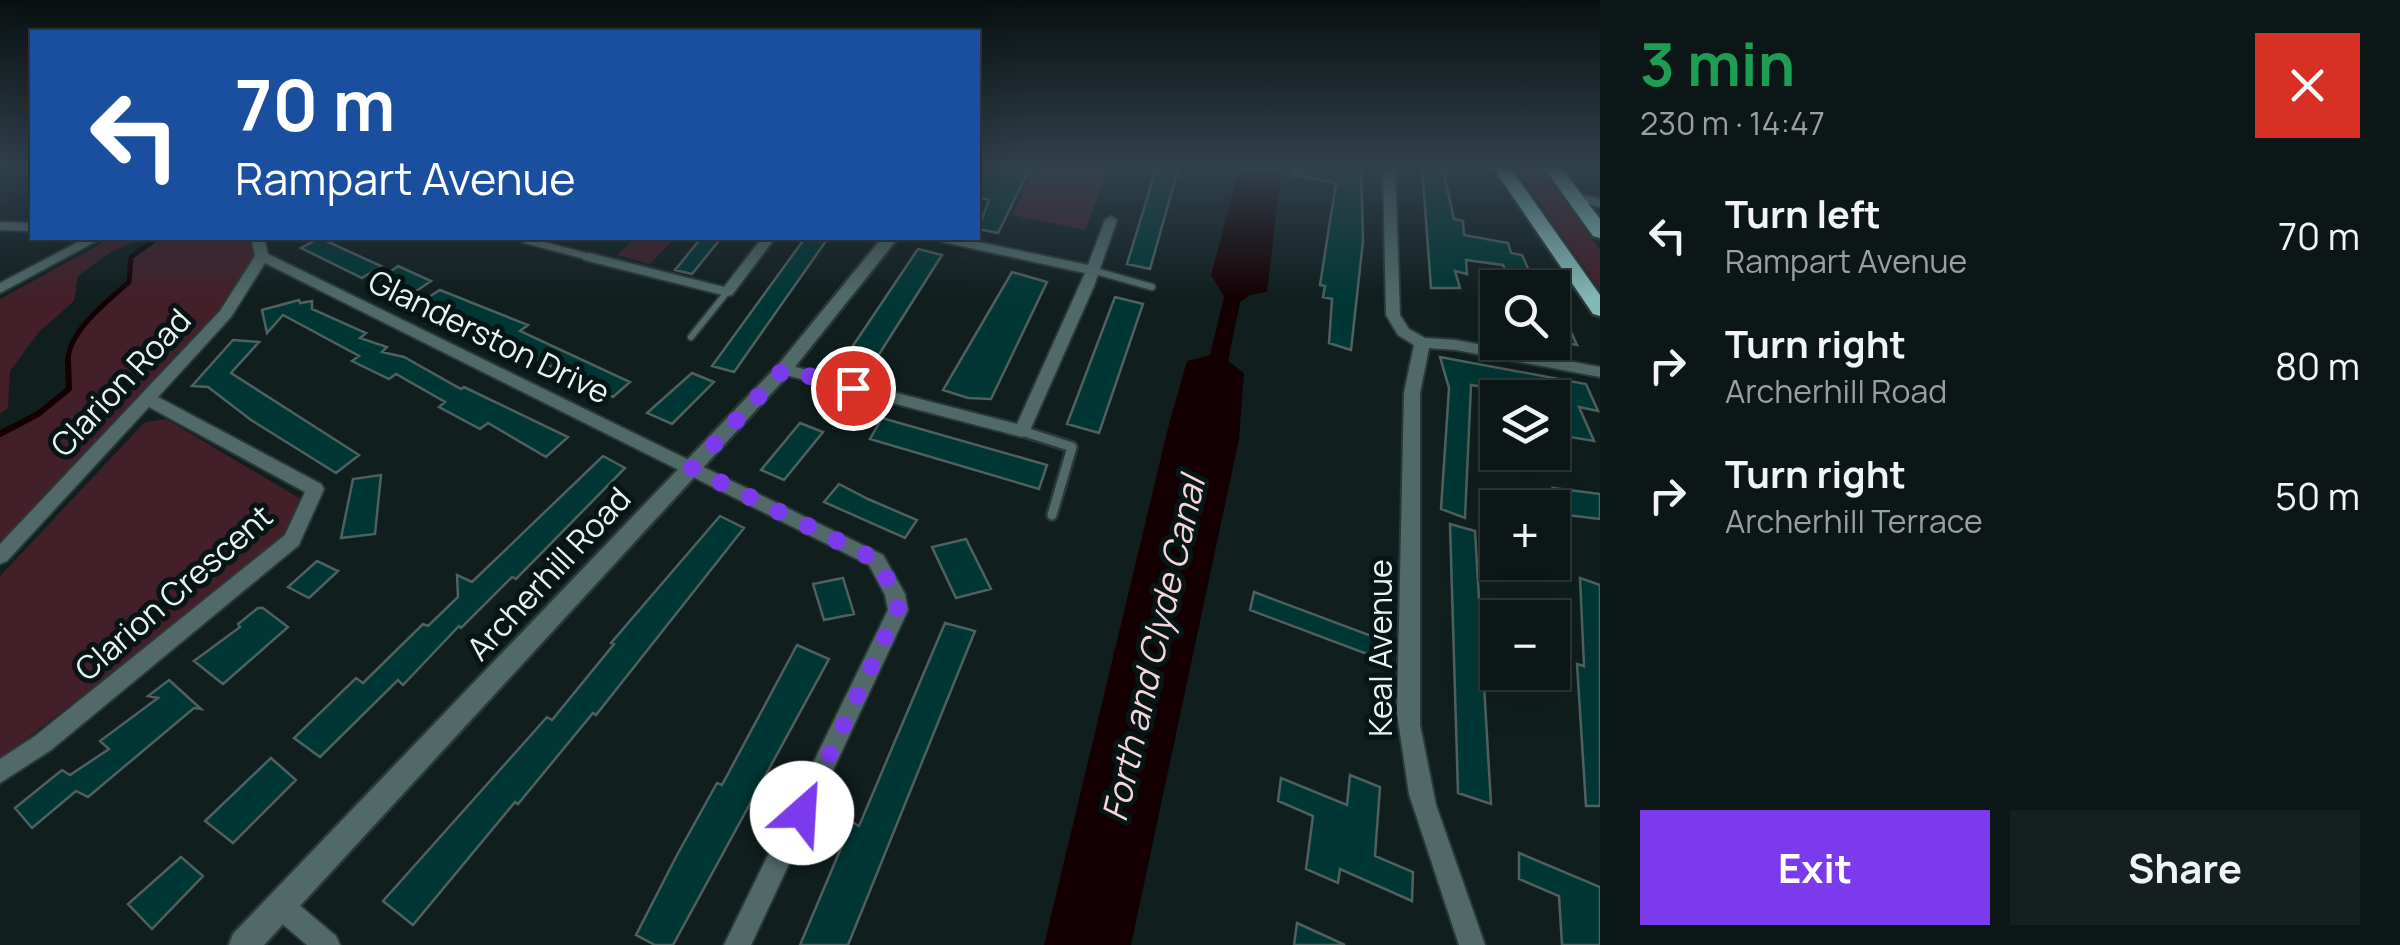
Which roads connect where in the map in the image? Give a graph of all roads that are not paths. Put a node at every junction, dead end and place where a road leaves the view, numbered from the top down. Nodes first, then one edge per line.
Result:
1 (1390, 210) edge
2 (1531, 210) edge
3 (1583, 210) edge
4 (1110, 220) dead end
5 (0, 226) edge
6 (30, 227) edge
7 (1600, 232) edge
8 (91, 240) edge
9 (525, 240) edge
10 (766, 240) edge
11 (886, 240) edge
12 (952, 240) edge
13 (262, 243) edge
14 (589, 256) joint
15 (1092, 270) junction
16 (1152, 286) dead end
17 (0, 289) edge
18 (727, 292) junction
19 (1600, 310) edge
20 (691, 337) dead end
21 (1422, 343) junction
22 (784, 369) junction
23 (1600, 372) edge
24 (148, 399) junction
25 (1022, 431) junction
26 (692, 468) junction
27 (1052, 516) dead end
28 (0, 556) edge
29 (0, 772) edge
30 (282, 907) junction
31 (244, 945) edge
32 (327, 945) edge
33 (737, 945) edge
34 (1472, 945) edge

1 - 21 street
2 - 19 main road
3 - 7 main road
4 - 15 street
5 - 6 street
8 - 17 street
9 - 14 lane
10 - 18 street
11 - 22 street, Archerhill Road
12 - 15 street
13 - 24 street, Clarion Road
13 - 26 street, Glanderston Drive
14 - 18 street
15 - 16 lane
15 - 25 street
18 - 20 lane
21 - 23 street
21 - 34 street, Keal Avenue
22 - 25 street
22 - 26 street, Archerhill Road
24 - 28 street, Clarion Road
24 - 29 street, Clarion Crescent
25 - 27 lane
26 - 30 street, Archerhill Road
26 - 33 street, Glanderston Drive
30 - 31 street, Archerhill Road
30 - 32 street

